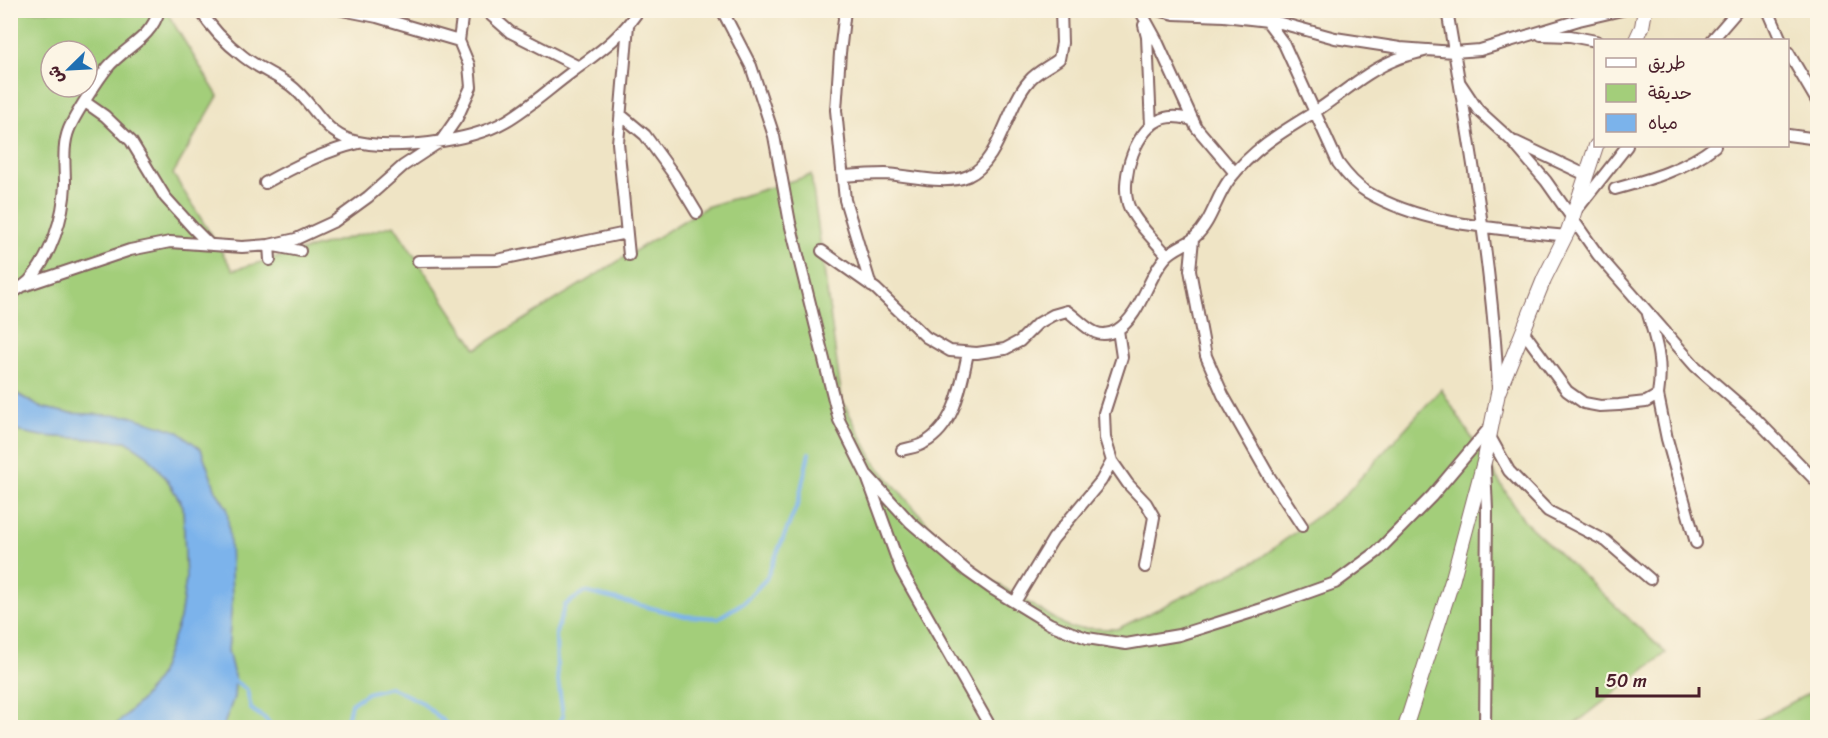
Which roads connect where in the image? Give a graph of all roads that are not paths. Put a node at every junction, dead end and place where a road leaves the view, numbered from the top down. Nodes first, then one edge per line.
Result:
1 (159, 10) edge
2 (200, 10) edge
3 (342, 10) edge
4 (463, 10) edge
5 (485, 10) edge
6 (639, 10) edge
7 (722, 10) edge
8 (845, 10) edge
9 (1061, 10) edge
10 (1140, 10) edge
11 (1157, 10) edge
12 (1259, 10) edge
13 (1447, 10) edge
14 (1622, 10) edge
15 (1645, 10) edge
16 (1738, 10) edge
17 (1768, 10) edge
18 (1248, 19) junction
19 (1267, 21) junction
20 (628, 25) junction
21 (1532, 34) junction
22 (1636, 39) edge
23 (1714, 39) edge
24 (1781, 39) edge
25 (459, 41) junction
26 (1594, 41) edge
27 (1428, 50) junction
28 (1454, 52) junction
29 (1789, 54) edge
30 (579, 67) junction
31 (1460, 83) junction
32 (85, 102) junction
33 (1818, 103) edge
34 (1315, 112) junction
35 (621, 115) junction
36 (1193, 120) junction
37 (1151, 126) junction
38 (1789, 135) edge
39 (1818, 139) edge
40 (1511, 140) junction
41 (441, 141) junction
42 (365, 142) junction
43 (1596, 147) edge
44 (1626, 147) edge
45 (1713, 147) edge
46 (1235, 173) junction
47 (1586, 175) junction
48 (843, 176) junction
49 (265, 183) dead end
50 (1615, 189) dead end
51 (697, 213) dead end
52 (1573, 217) junction
53 (1481, 226) junction
54 (626, 233) junction
55 (1566, 236) junction
56 (1193, 239) junction
57 (210, 244) junction
58 (269, 245) junction
59 (300, 251) dead end
60 (822, 251) dead end
61 (629, 255) dead end
62 (1167, 255) junction
63 (270, 260) dead end
64 (418, 261) dead end
65 (872, 286) junction
66 (20, 287) junction
67 (10, 295) edge
68 (1646, 308) junction
69 (1118, 330) junction
70 (1523, 331) junction
71 (968, 353) junction
72 (1498, 393) junction
73 (1658, 395) junction
74 (1490, 431) junction
75 (902, 450) dead end
76 (1485, 458) junction
77 (1112, 461) junction
78 (866, 474) junction
79 (1818, 483) edge
80 (1302, 526) dead end
81 (1696, 543) dead end
82 (1145, 567) dead end
83 (1650, 579) dead end
84 (1015, 602) junction
85 (991, 728) edge
86 (1405, 728) edge
87 (1485, 728) edge

1 - 32 street
2 - 42 street
3 - 25 street
4 - 25 street
5 - 30 street
6 - 20 street
7 - 78 street
8 - 48 street
9 - 48 street
10 - 36 street
10 - 37 street
11 - 18 street
12 - 18 street
13 - 28 street
14 - 21 street
15 - 22 street
16 - 23 street
17 - 24 street
18 - 19 street
19 - 27 street
19 - 34 street
20 - 30 street
20 - 35 street
21 - 26 street
21 - 28 street
25 - 41 street
27 - 28 street
27 - 34 street
28 - 31 street
29 - 33 street
30 - 41 street
31 - 40 street
31 - 53 street
32 - 57 street
32 - 66 street
34 - 46 street
34 - 53 street
35 - 51 street
35 - 54 street
36 - 37 street
36 - 46 street
37 - 62 street
38 - 39 street
40 - 47 street
40 - 52 street
41 - 42 street
41 - 58 street
42 - 49 street
43 - 47 street
44 - 52 street
45 - 50 street
46 - 56 street
47 - 52 street
48 - 65 street
52 - 55 street
52 - 68 street
53 - 55 street
53 - 72 street
54 - 61 street
54 - 64 street
55 - 70 street
56 - 62 street
56 - 80 street
57 - 58 street
57 - 66 street
58 - 59 street
58 - 63 street
60 - 65 street
62 - 69 street
65 - 71 street
66 - 67 street
68 - 73 street
68 - 79 street
69 - 71 street
69 - 77 street
70 - 72 street
70 - 73 street
71 - 75 street
72 - 74 street
73 - 81 street
74 - 76 street
74 - 83 street
74 - 84 street
76 - 86 street
76 - 87 street
77 - 82 street
77 - 84 street
78 - 84 street
78 - 85 street

